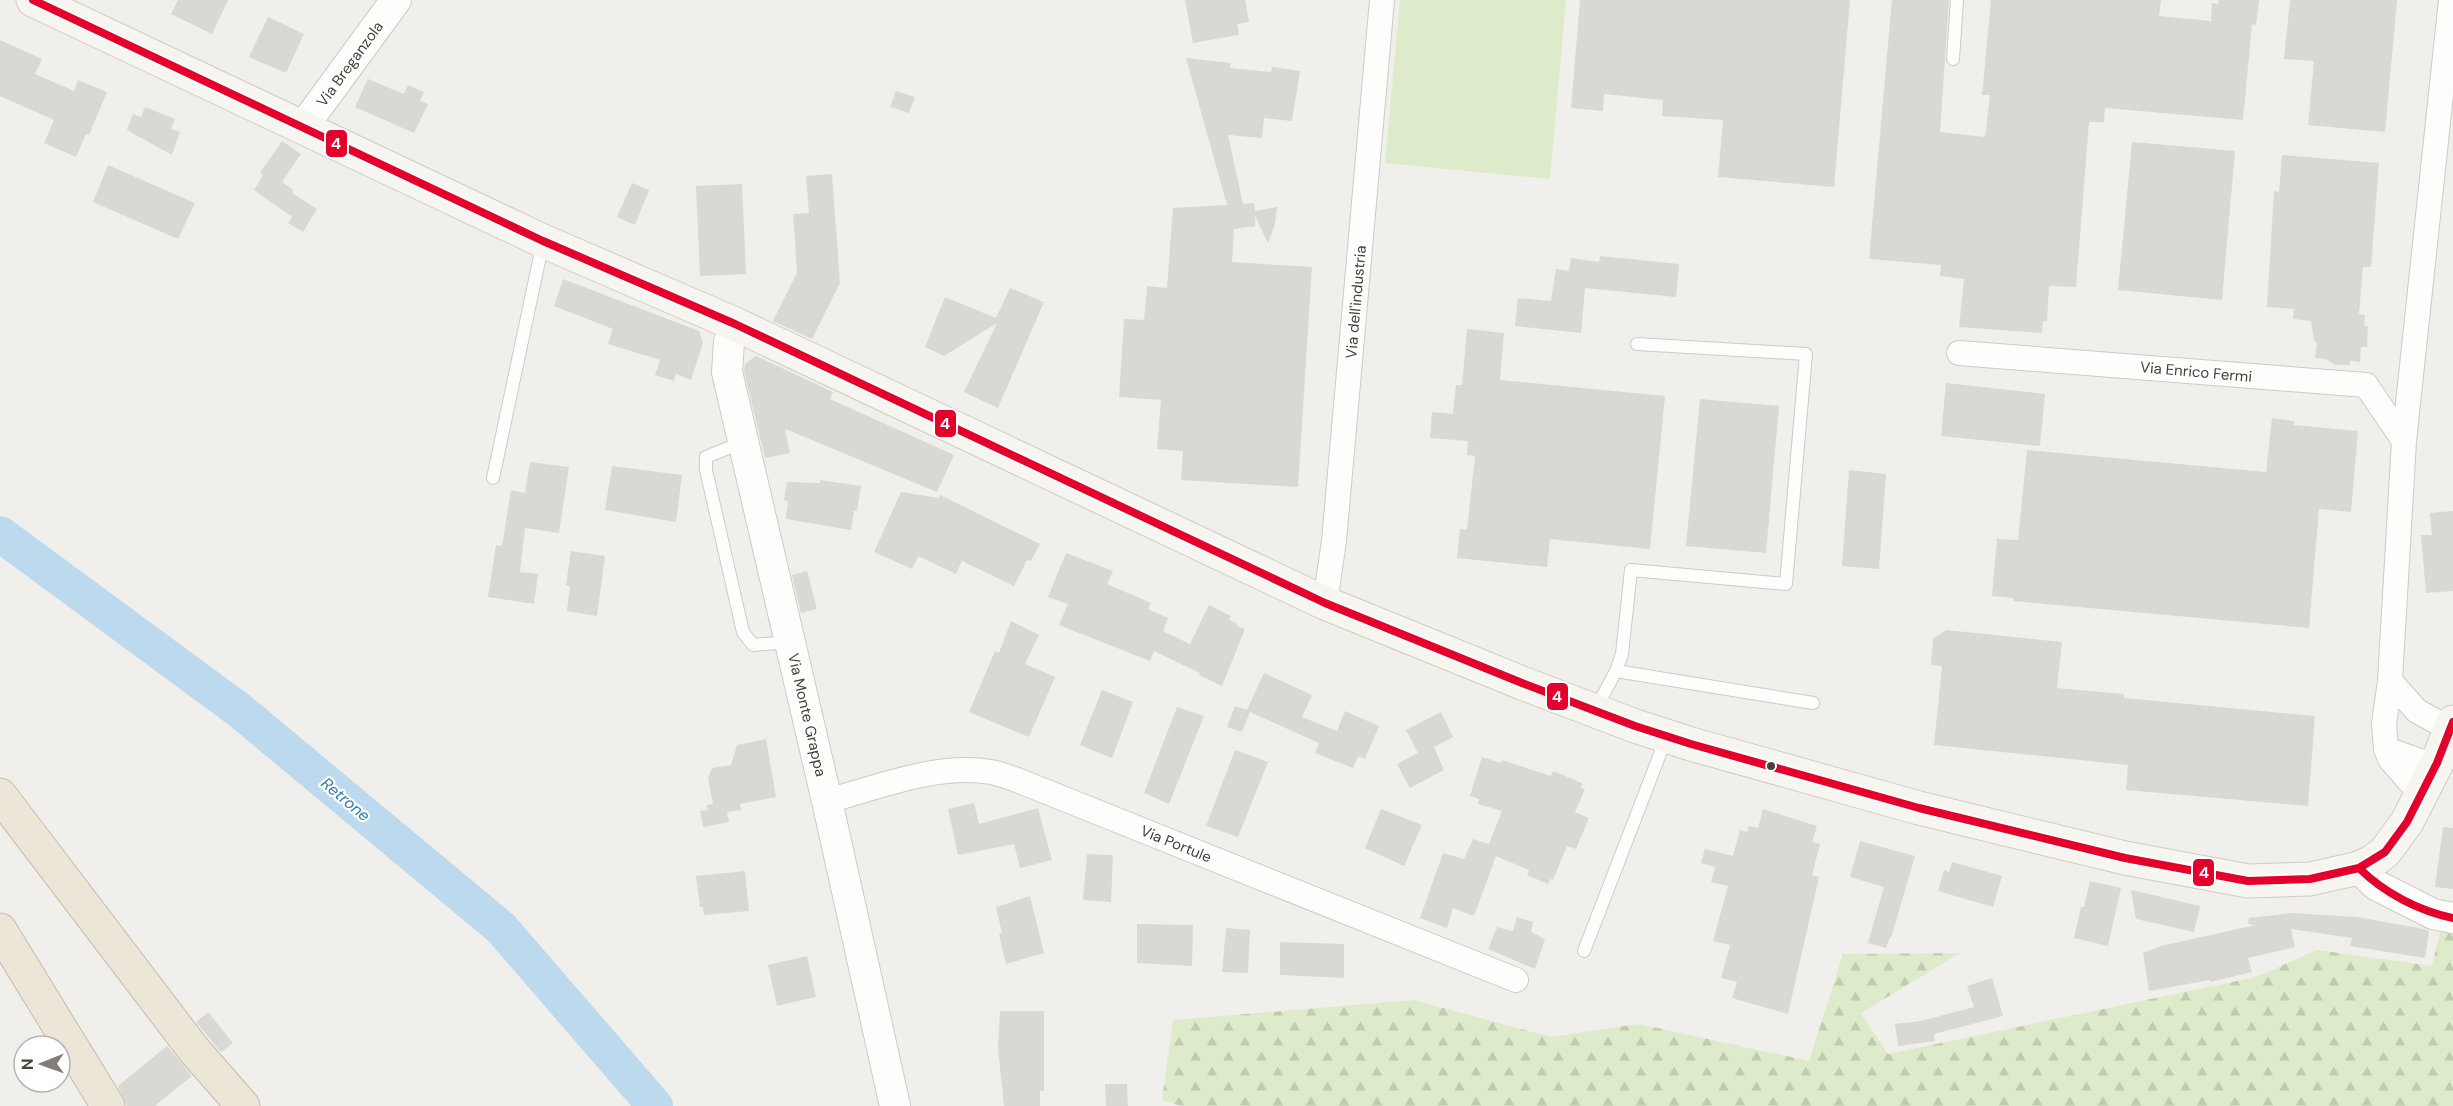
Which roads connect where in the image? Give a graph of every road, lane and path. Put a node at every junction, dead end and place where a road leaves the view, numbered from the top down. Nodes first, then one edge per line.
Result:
1 (33, 0) edge
2 (396, 0) edge
3 (1382, 0) edge
4 (1957, 0) edge
5 (2451, 0) edge
6 (1953, 59) dead end
7 (303, 127) junction
8 (543, 241) junction
9 (735, 324) junction
10 (1636, 344) dead end
11 (1959, 353) dead end
12 (2404, 441) junction
13 (743, 442) junction
14 (494, 478) dead end
15 (1325, 603) junction
16 (790, 642) junction
17 (1616, 671) junction
18 (2390, 681) junction
19 (1813, 703) dead end
20 (1595, 711) junction
21 (2451, 726) edge
22 (1667, 736) junction
23 (2430, 777) junction
24 (0, 795) edge
25 (827, 801) junction
26 (2372, 860) junction
27 (2443, 916) edge
28 (0, 930) edge
29 (1584, 951) dead end
30 (1516, 980) dead end
31 (108, 1106) edge
32 (243, 1106) edge
33 (895, 1106) edge

1 - 7 main road
2 - 7 street, Via Breganzola
3 - 15 street, Via dell'industria
4 - 6 lane
5 - 12 street
7 - 8 main road
8 - 9 main road
8 - 14 lane
9 - 13 street, Via Monte Grappa
9 - 15 main road
10 - 17 lane
11 - 12 street, Via Enrico Fermi
12 - 18 street
13 - 16 street, Via Monte Grappa
13 - 16 lane
15 - 20 main road
16 - 25 street, Via Monte Grappa
17 - 19 lane
17 - 20 lane
18 - 21 street
18 - 23 street
20 - 22 main road
21 - 23 main road
22 - 26 main road
22 - 29 lane
23 - 26 main road
24 - 32 highway
25 - 30 street, Via Portule
25 - 33 street, Via Monte Grappa
26 - 27 street
28 - 31 highway

